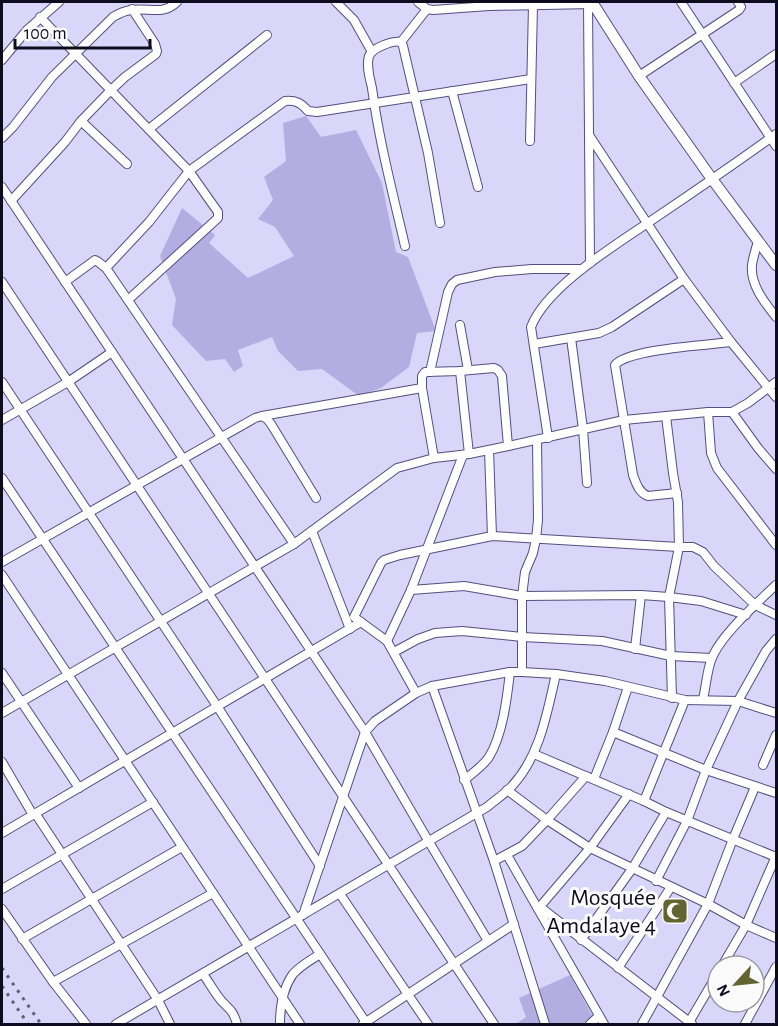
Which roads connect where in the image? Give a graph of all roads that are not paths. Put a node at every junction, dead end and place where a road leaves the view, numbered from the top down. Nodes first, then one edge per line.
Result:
1 (59, 2) edge
2 (177, 2) edge
3 (336, 2) edge
4 (418, 2) edge
5 (681, 2) edge
6 (738, 2) edge
7 (531, 3) edge
8 (591, 3) edge
9 (132, 9) junction
10 (427, 9) junction
11 (40, 17) junction
12 (267, 35) dead end
13 (702, 35) junction
14 (401, 42) junction
15 (372, 52) junction
16 (75, 53) junction
17 (777, 54) edge
18 (2, 60) edge
19 (639, 76) junction
20 (531, 79) junction
21 (734, 83) junction
22 (110, 91) junction
23 (452, 91) junction
24 (414, 97) junction
25 (374, 103) junction
26 (81, 122) junction
27 (149, 129) junction
28 (589, 135) junction
29 (2, 138) edge
30 (775, 139) edge
31 (530, 141) dead end
32 (127, 164) dead end
33 (189, 171) junction
34 (712, 179) junction
35 (2, 187) edge
36 (478, 187) dead end
37 (11, 201) junction
38 (440, 223) dead end
39 (647, 224) junction
40 (758, 241) junction
41 (405, 246) dead end
42 (590, 263) junction
43 (777, 265) edge
44 (106, 268) junction
45 (582, 269) junction
46 (684, 279) junction
47 (2, 282) edge
48 (65, 282) junction
49 (128, 300) junction
50 (777, 317) edge
51 (460, 325) dead end
52 (571, 338) junction
53 (731, 342) junction
54 (534, 344) junction
55 (112, 352) junction
56 (464, 371) junction
57 (430, 372) junction
58 (2, 382) edge
59 (68, 382) junction
60 (777, 382) edge
61 (422, 388) junction
62 (769, 388) junction
63 (777, 397) edge
64 (20, 409) junction
65 (708, 412) junction
66 (732, 412) junction
67 (262, 416) junction
68 (666, 416) junction
69 (2, 420) edge
70 (624, 420) junction
71 (583, 429) junction
72 (221, 437) junction
73 (548, 438) junction
74 (537, 440) junction
75 (508, 446) junction
76 (489, 450) junction
77 (466, 454) junction
78 (434, 458) junction
79 (183, 459) junction
80 (777, 469) edge
81 (2, 478) edge
82 (588, 483) dead end
83 (137, 485) junction
84 (677, 493) junction
85 (316, 498) dead end
86 (89, 513) junction
87 (312, 531) junction
88 (492, 536) junction
89 (42, 539) junction
90 (536, 539) junction
91 (294, 544) junction
92 (777, 545) edge
93 (679, 547) junction
94 (427, 549) junction
95 (2, 562) edge
96 (255, 567) junction
97 (2, 575) edge
98 (777, 585) edge
99 (411, 590) junction
100 (208, 594) junction
101 (522, 596) junction
102 (641, 596) junction
103 (669, 597) junction
104 (755, 604) junction
105 (746, 615) junction
106 (777, 615) edge
107 (161, 621) junction
108 (361, 622) junction
109 (350, 629) junction
110 (522, 637) junction
111 (777, 639) edge
112 (387, 641) junction
113 (115, 648) junction
114 (635, 649) junction
115 (311, 652) junction
116 (394, 652) junction
117 (671, 656) junction
118 (711, 658) junction
119 (510, 672) junction
120 (522, 672) junction
121 (2, 673) edge
122 (556, 674) junction
123 (68, 675) junction
124 (264, 679) junction
125 (432, 686) junction
126 (628, 687) junction
127 (416, 693) junction
128 (672, 698) junction
129 (685, 699) junction
130 (703, 699) junction
131 (738, 701) junction
132 (21, 702) junction
133 (218, 706) junction
134 (2, 713) edge
135 (777, 713) edge
136 (365, 732) junction
137 (613, 732) junction
138 (172, 733) junction
139 (777, 735) edge
140 (664, 753) junction
141 (534, 754) junction
142 (125, 761) junction
143 (2, 762) edge
144 (763, 765) dead end
145 (706, 770) junction
146 (590, 777) junction
147 (464, 780) junction
148 (755, 786) junction
149 (79, 788) junction
150 (507, 790) junction
151 (777, 793) edge
152 (629, 794) junction
153 (343, 797) junction
154 (644, 801) junction
155 (153, 802) junction
156 (666, 812) junction
157 (34, 814) junction
158 (477, 814) junction
159 (547, 820) junction
160 (687, 821) junction
161 (2, 833) edge
162 (733, 839) junction
163 (429, 842) junction
164 (182, 847) junction
165 (590, 848) junction
166 (62, 855) junction
167 (507, 855) junction
168 (776, 857) edge
169 (494, 861) junction
170 (320, 866) junction
171 (388, 866) junction
172 (632, 869) junction
173 (656, 880) junction
174 (671, 887) junction
175 (2, 889) edge
176 (213, 893) junction
177 (340, 894) junction
178 (91, 899) junction
179 (708, 904) junction
180 (539, 908) junction
181 (2, 909) edge
182 (300, 917) junction
183 (514, 924) junction
184 (746, 925) junction
185 (777, 938) edge
186 (22, 939) junction
187 (581, 940) junction
188 (489, 941) junction
189 (121, 945) junction
190 (249, 947) junction
191 (320, 954) junction
192 (729, 954) edge
193 (454, 964) junction
194 (777, 967) edge
195 (618, 968) junction
196 (203, 974) junction
197 (53, 982) junction
198 (408, 994) junction
199 (706, 994) edge
200 (283, 998) junction
201 (657, 998) junction
202 (158, 1000) junction
203 (599, 1016) junction
204 (86, 1024) edge
205 (116, 1024) edge
206 (170, 1024) edge
207 (237, 1024) edge
208 (280, 1024) edge
209 (300, 1024) edge
210 (365, 1024) edge
211 (428, 1024) edge
212 (494, 1024) edge
213 (545, 1024) edge
214 (590, 1024) edge
215 (604, 1024) edge
216 (642, 1024) edge
217 (689, 1024) edge
218 (745, 1024) edge

1 - 11 street
2 - 9 street
3 - 15 street
4 - 10 street
5 - 13 street
6 - 13 street
7 - 8 street
7 - 10 street
7 - 20 street
8 - 19 street
8 - 28 street
9 - 16 street
9 - 22 street
10 - 14 street
11 - 16 street
11 - 18 street
12 - 27 street
13 - 19 street
13 - 21 street
14 - 15 street
14 - 24 street
15 - 25 street
16 - 22 street
16 - 29 street
17 - 21 street
19 - 34 street
20 - 23 street
20 - 31 street
21 - 30 street
22 - 26 street
22 - 27 street
23 - 24 street
23 - 36 street
24 - 25 street
24 - 38 street
25 - 33 street
25 - 41 street
26 - 32 street
26 - 37 street
27 - 33 street
28 - 39 street
28 - 42 street
30 - 34 street
33 - 44 street
33 - 49 street
34 - 39 street
34 - 40 street
35 - 37 street
37 - 48 street
39 - 42 street
39 - 46 street
40 - 43 street
40 - 50 street
42 - 45 street
44 - 48 street
44 - 49 street
45 - 54 street
45 - 57 street
46 - 52 street
46 - 53 street
47 - 59 street
48 - 55 street
49 - 72 street
51 - 56 street
52 - 54 street
52 - 71 street
53 - 62 street
53 - 70 street
54 - 73 street
55 - 59 street
55 - 79 street
56 - 57 street
56 - 75 street
56 - 77 street
57 - 61 street
58 - 64 street
59 - 64 street
59 - 83 street
60 - 62 street
61 - 67 street
61 - 78 street
62 - 63 street
62 - 66 street
64 - 69 street
64 - 86 street
65 - 66 street
65 - 68 street
65 - 92 street
66 - 80 street
67 - 72 street
67 - 85 street
68 - 70 street
68 - 84 street
70 - 71 street
70 - 84 street
71 - 73 street
71 - 82 street
72 - 79 street
72 - 91 street
73 - 74 street
74 - 75 street
74 - 90 street
75 - 76 street
76 - 77 street
76 - 88 street
77 - 78 street
77 - 94 street
78 - 87 street
79 - 83 street
79 - 96 street
81 - 89 street
83 - 86 street
83 - 100 street
84 - 93 street
86 - 89 street
86 - 107 street
87 - 91 street
87 - 109 street
88 - 90 street
88 - 94 street
89 - 95 street
89 - 113 street
90 - 93 street
90 - 101 street
91 - 96 street
93 - 103 street
93 - 104 street
94 - 99 street
94 - 108 street
96 - 100 street
96 - 115 street
97 - 123 street
98 - 104 street
99 - 101 street
99 - 112 street
100 - 107 street
100 - 124 street
101 - 102 street
101 - 110 street
102 - 103 street
102 - 114 street
103 - 105 street
103 - 117 street
104 - 105 street
104 - 106 street
105 - 118 street
107 - 113 street
107 - 133 street
108 - 109 street
108 - 112 street
109 - 115 street
110 - 114 street
110 - 116 street
110 - 120 street
111 - 131 street
112 - 116 street
113 - 123 street
113 - 138 street
114 - 117 street
115 - 124 street
115 - 136 street
116 - 127 street
117 - 118 street
117 - 128 street
118 - 130 street
119 - 120 street
119 - 125 street
119 - 147 street
120 - 122 street
121 - 132 street
122 - 126 street
122 - 141 street
123 - 132 street
123 - 142 street
124 - 133 street
124 - 153 street
125 - 127 street
125 - 147 street
126 - 128 street
126 - 137 street
127 - 136 street
128 - 129 street
129 - 130 street
129 - 140 street
130 - 131 street
131 - 135 street
131 - 145 street
132 - 134 street
132 - 149 street
133 - 138 street
133 - 170 street
136 - 153 street
136 - 163 street
137 - 140 street
137 - 146 street
138 - 142 street
138 - 182 street
139 - 144 street
140 - 145 street
140 - 154 street
141 - 146 street
141 - 150 street
142 - 149 street
142 - 155 street
143 - 157 street
145 - 148 street
145 - 160 street
146 - 152 street
146 - 159 street
147 - 158 street
148 - 151 street
148 - 162 street
149 - 157 street
150 - 158 street
150 - 159 street
152 - 154 street
152 - 165 street
153 - 170 street
153 - 171 street
154 - 156 street
155 - 164 street
155 - 166 street
156 - 160 street
156 - 172 street
157 - 161 street
157 - 166 street
158 - 163 street
158 - 169 street
159 - 165 street
159 - 167 street
160 - 162 street
160 - 173 street
162 - 168 street
162 - 179 street
163 - 171 street
163 - 188 street
164 - 176 street
164 - 178 street
165 - 172 street
165 - 180 street
166 - 175 street
166 - 178 street
167 - 169 street
167 - 180 street
168 - 184 street
169 - 183 street
170 - 182 street
171 - 177 street
171 - 193 street
172 - 173 street
172 - 187 street
173 - 174 street
174 - 179 street
174 - 195 street
176 - 189 street
176 - 190 street
177 - 182 street
177 - 198 street
178 - 186 street
178 - 189 street
179 - 184 street
179 - 201 street
180 - 187 street
180 - 203 street
181 - 186 street
182 - 190 street
182 - 191 street
183 - 188 street
183 - 213 street
184 - 185 street
184 - 192 street
186 - 197 street
187 - 195 street
188 - 193 street
189 - 197 street
189 - 202 street
190 - 196 street
190 - 200 street
191 - 200 street
191 - 210 street
193 - 198 street
193 - 212 street
194 - 218 street
195 - 201 street
196 - 202 street
196 - 207 street
197 - 204 street
198 - 210 street
198 - 211 street
199 - 217 street
200 - 208 street
200 - 209 street
201 - 216 street
201 - 217 street
202 - 205 street
202 - 206 street
203 - 214 street
203 - 215 street

